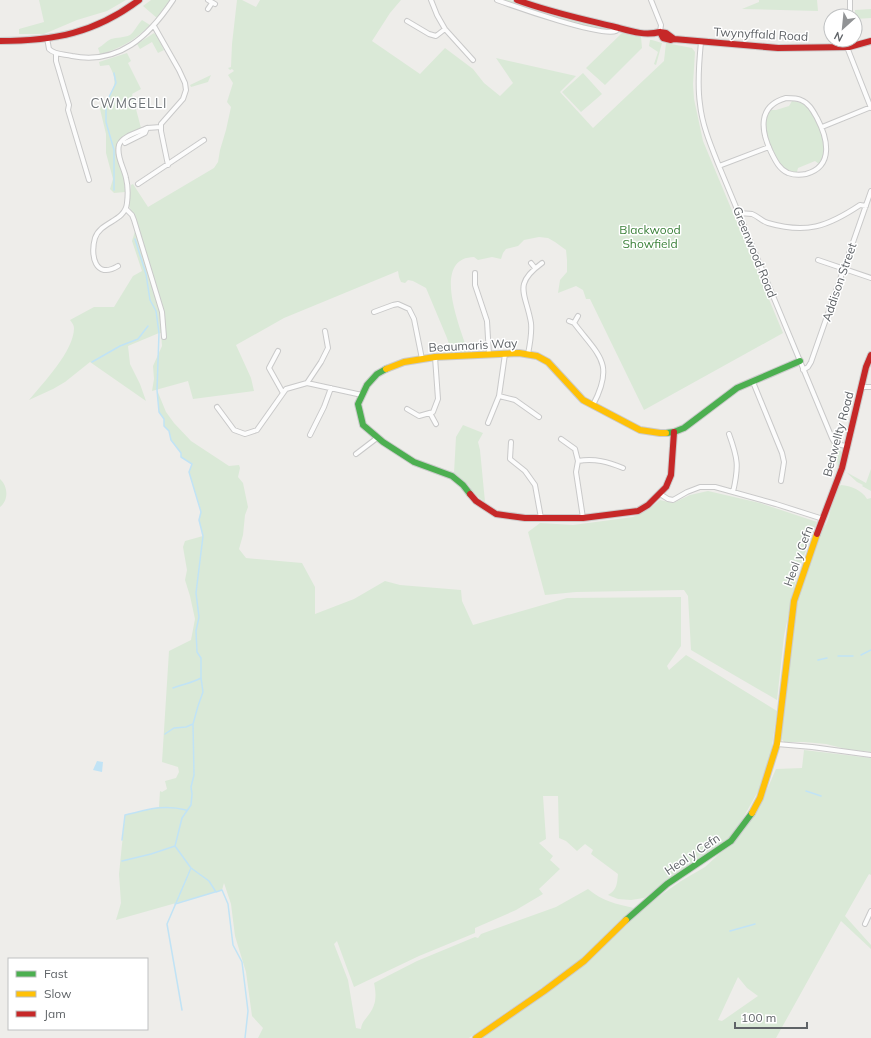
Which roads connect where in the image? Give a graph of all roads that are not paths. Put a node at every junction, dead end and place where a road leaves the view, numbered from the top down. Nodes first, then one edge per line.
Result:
1 (139, 0) edge
2 (173, 0) edge
3 (431, 0) edge
4 (497, 0) edge
5 (517, 0) edge
6 (651, 0) edge
7 (212, 2) edge
8 (208, 9) dead end
9 (407, 21) dead end
10 (154, 26) junction
11 (617, 28) junction
12 (445, 29) junction
13 (660, 32) junction
14 (47, 38) junction
15 (0, 41) edge
16 (701, 42) junction
17 (823, 46) edge
18 (849, 48) edge
19 (56, 53) junction
20 (473, 60) dead end
21 (871, 107) edge
22 (822, 126) junction
23 (161, 127) junction
24 (147, 128) junction
25 (204, 140) dead end
26 (125, 143) dead end
27 (769, 147) junction
28 (168, 165) junction
29 (719, 166) junction
30 (89, 180) dead end
31 (138, 184) dead end
32 (871, 191) edge
33 (866, 206) junction
34 (126, 209) junction
35 (740, 213) junction
36 (818, 260) dead end
37 (531, 263) dead end
38 (542, 263) dead end
39 (118, 266) dead end
40 (535, 268) junction
41 (844, 269) junction
42 (475, 273) dead end
43 (871, 278) edge
44 (374, 312) dead end
45 (578, 316) dead end
46 (569, 321) dead end
47 (574, 323) junction
48 (326, 331) dead end
49 (164, 336) dead end
50 (278, 351) dead end
51 (505, 354) junction
52 (528, 354) junction
53 (489, 355) junction
54 (871, 355) edge
55 (435, 357) junction
56 (422, 359) junction
57 (800, 361) junction
58 (803, 370) junction
59 (753, 382) junction
60 (307, 383) junction
61 (871, 386) edge
62 (862, 387) junction
63 (331, 388) junction
64 (283, 393) junction
65 (362, 395) junction
66 (499, 396) junction
67 (592, 405) junction
68 (217, 407) dead end
69 (407, 409) dead end
70 (430, 413) junction
71 (539, 417) dead end
72 (488, 423) dead end
73 (436, 424) dead end
74 (674, 432) junction
75 (729, 434) dead end
76 (310, 435) dead end
77 (377, 438) junction
78 (561, 439) dead end
79 (511, 442) dead end
80 (847, 446) junction
81 (356, 454) dead end
82 (578, 461) junction
83 (617, 466) junction
84 (623, 468) dead end
85 (615, 471) dead end
86 (780, 479) dead end
87 (733, 492) junction
88 (660, 494) junction
89 (540, 518) junction
90 (583, 518) junction
91 (823, 519) junction
92 (777, 744) junction
93 (871, 755) edge
94 (871, 911) edge
95 (865, 924) dead end
96 (476, 1038) edge

1 - 14 street
2 - 10 street
3 - 12 street
4 - 11 street
5 - 11 street
6 - 13 street
7 - 8 street
9 - 12 street
10 - 19 street
10 - 23 street
11 - 13 street
12 - 20 street
13 - 16 street, Twynyffald Road
14 - 15 street
14 - 19 street
16 - 17 street, Twynyffald Road
16 - 29 street, Greenwood Road
18 - 21 street
19 - 30 street
21 - 22 street
22 - 27 street
22 - 27 street
23 - 24 street
23 - 28 street
24 - 26 street
24 - 34 street
25 - 28 street
27 - 29 street
28 - 31 street
29 - 35 street, Greenwood Road
32 - 33 street, Addison Street
33 - 35 street
33 - 41 street, Addison Street
34 - 39 street
34 - 49 street
35 - 57 street, Greenwood Road
36 - 41 street
37 - 40 street
38 - 40 street
40 - 52 street
41 - 43 street
41 - 58 street, Addison Street
42 - 53 street
44 - 56 street
45 - 47 street
46 - 47 street
47 - 67 street
48 - 60 street
50 - 64 street
51 - 52 street, Beaumaris Way
51 - 53 street, Beaumaris Way
51 - 66 street
52 - 67 street, Beaumaris Way
53 - 55 street, Beaumaris Way
54 - 62 street, Bedwellty Road
55 - 56 street, Beaumaris Way
55 - 70 street
56 - 65 street, Beaumaris Way
57 - 58 street, Greenwood Road
57 - 59 street, Beaumaris Way
58 - 80 street, Greenwood Road
59 - 74 street, Beaumaris Way
59 - 86 street
60 - 63 street
60 - 64 street
61 - 62 street
62 - 80 street, Bedwellty Road
63 - 65 street
63 - 76 street
64 - 68 street
65 - 77 street, Beaumaris Way
66 - 71 street
66 - 72 street
67 - 74 street, Beaumaris Way
69 - 70 street
70 - 73 street
74 - 88 street
75 - 87 street
77 - 81 street
77 - 89 street, Beaumaris Way
78 - 82 street
79 - 89 street
80 - 91 street, Bedwellty Road
82 - 83 street
82 - 90 street
83 - 84 street
83 - 85 street
87 - 88 street
87 - 91 street
88 - 90 street, Beaumaris Way
89 - 90 street, Beaumaris Way
91 - 92 street, Heol y Cefn
92 - 93 street
92 - 96 street, Heol y Cefn
94 - 95 street

